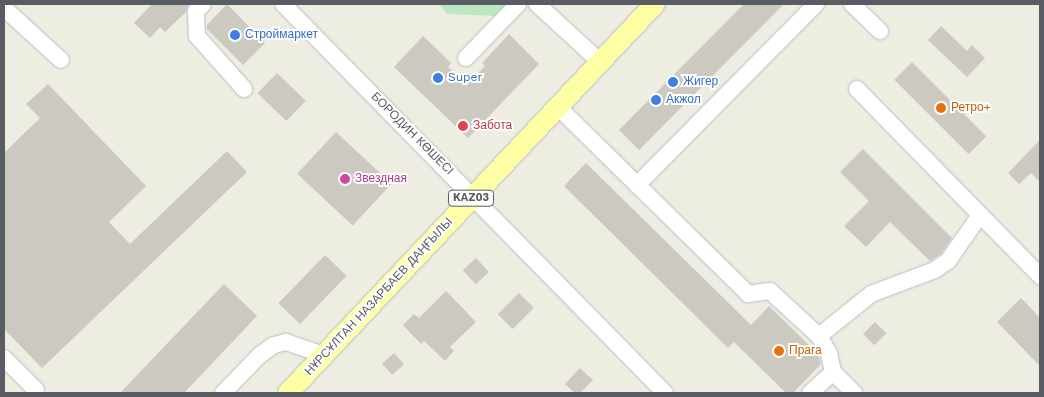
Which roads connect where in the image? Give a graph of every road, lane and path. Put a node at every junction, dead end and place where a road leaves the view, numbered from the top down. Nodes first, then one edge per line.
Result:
1 (203, 4) edge
2 (518, 4) edge
3 (537, 4) edge
4 (655, 4) edge
5 (816, 4) edge
6 (852, 4) edge
7 (290, 6) edge
8 (4, 8) edge
9 (880, 31) dead end
10 (466, 58) dead end
11 (61, 60) dead end
12 (600, 62) junction
13 (244, 89) dead end
14 (857, 89) dead end
15 (558, 107) junction
16 (637, 185) junction
17 (473, 196) junction
18 (980, 215) junction
19 (1040, 276) edge
20 (819, 336) junction
21 (324, 355) junction
22 (4, 358) edge
23 (833, 372) junction
24 (36, 390) dead end
25 (223, 393) edge
26 (288, 393) edge
27 (665, 393) edge
28 (810, 393) edge
29 (854, 393) edge

1 - 13 street
2 - 10 street
3 - 12 street
4 - 12 main road, НҰРСҰЛТАН НАЗАРБАЕВ ДАҢҒЫЛЫ / KАZ03
5 - 16 street
6 - 9 street
7 - 17 street, БОРОДИН КӨШЕСІ
8 - 11 street
12 - 15 main road, НҰРСҰЛТАН НАЗАРБАЕВ ДАҢҒЫЛЫ / KАZ03
14 - 18 street
15 - 16 street
15 - 17 main road, НҰРСҰЛТАН НАЗАРБАЕВ ДАҢҒЫЛЫ / KАZ03
16 - 20 street
17 - 21 main road, НҰРСҰЛТАН НАЗАРБАЕВ ДАҢҒЫЛЫ / KАZ03
17 - 27 street, БОРОДИН КӨШЕСІ
18 - 19 street
18 - 20 street
20 - 23 street
21 - 25 street
21 - 26 main road, НҰРСҰЛТАН НАЗАРБАЕВ ДАҢҒЫЛЫ / KАZ03
22 - 24 street
23 - 28 street
23 - 29 street

